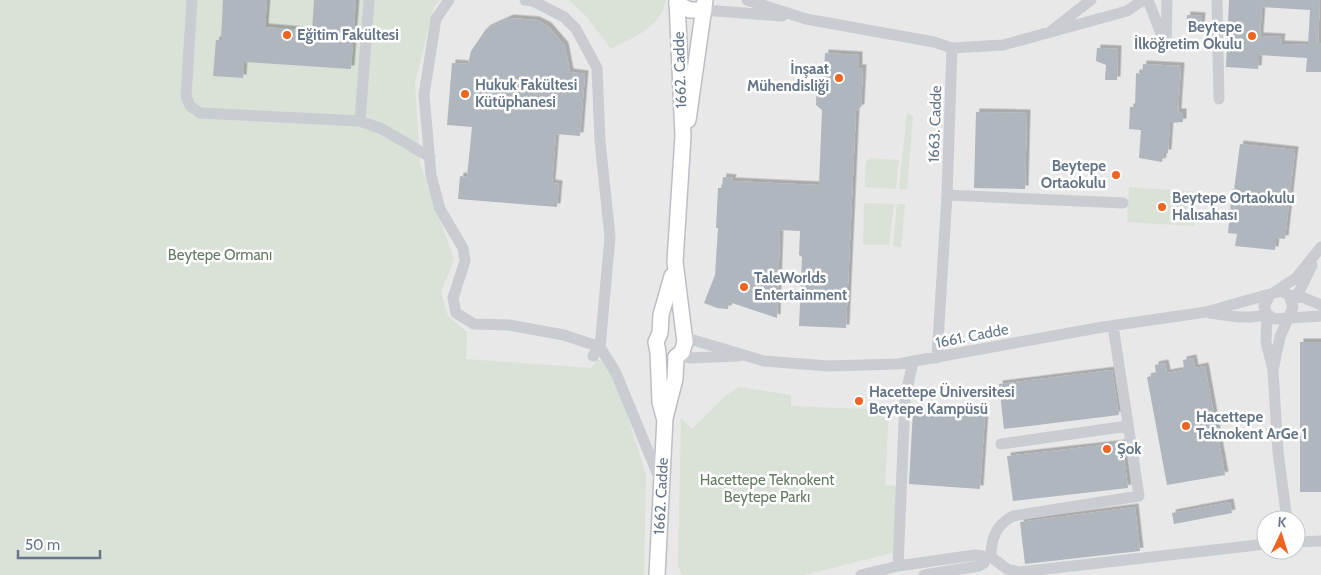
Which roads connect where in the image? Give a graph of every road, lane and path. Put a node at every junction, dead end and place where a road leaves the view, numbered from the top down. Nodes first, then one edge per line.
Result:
1 (192, 0) edge
2 (369, 0) edge
3 (449, 0) edge
4 (525, 0) edge
5 (747, 0) edge
6 (1091, 0) edge
7 (1123, 0) edge
8 (1143, 0) edge
9 (1148, 0) edge
10 (1167, 0) edge
11 (1217, 0) edge
12 (677, 2) edge
13 (705, 5) edge
14 (1127, 11) junction
15 (798, 17) junction
16 (1045, 35) junction
17 (952, 48) junction
18 (1219, 99) dead end
19 (360, 121) junction
20 (683, 136) junction
21 (430, 157) junction
22 (947, 195) junction
23 (1123, 203) dead end
24 (1320, 248) edge
25 (675, 262) junction
26 (1270, 294) junction
27 (1291, 299) junction
28 (1321, 305) edge
29 (1206, 312) junction
30 (1267, 314) junction
31 (1321, 316) edge
32 (1287, 317) junction
33 (1113, 326) junction
34 (660, 333) junction
35 (684, 337) junction
36 (596, 351) junction
37 (658, 352) junction
38 (677, 356) junction
39 (741, 356) junction
40 (937, 358) junction
41 (913, 362) junction
42 (1273, 370) junction
43 (664, 418) junction
44 (1128, 426) junction
45 (1001, 444) dead end
46 (660, 480) junction
47 (1285, 510) edge
48 (1321, 541) edge
49 (1306, 542) edge
50 (1256, 545) edge
51 (988, 557) junction
52 (898, 566) junction
53 (657, 575) edge
54 (861, 575) edge
55 (924, 575) edge

1 - 19 street
2 - 19 street
3 - 21 street
4 - 36 street
5 - 15 street
6 - 16 street
7 - 14 street
8 - 14 street
9 - 10 street
11 - 18 street
12 - 13 street
12 - 20 street, 1662. Cadde
13 - 15 street
13 - 20 street, 1662. Cadde
14 - 16 street
15 - 17 street
16 - 17 street
17 - 22 street, 1663. Cadde
19 - 21 street
20 - 25 street, 1662. Cadde
21 - 36 street
22 - 23 street
22 - 40 street, 1663. Cadde
24 - 26 street
24 - 27 street
25 - 34 street, 1662. Cadde
25 - 35 street, 1662. Cadde
26 - 27 street, 1661. Cadde
26 - 29 street, 1661. Cadde
26 - 30 street
27 - 28 street, 1661. Cadde
27 - 32 street
29 - 30 street, 1661. Cadde
29 - 33 street, 1661. Cadde
30 - 32 street, 1661. Cadde
30 - 42 street
31 - 32 street, 1661. Cadde
32 - 42 street
33 - 40 street, 1661. Cadde
33 - 44 street
34 - 35 street
34 - 37 street, 1662. Cadde
35 - 38 street, 1662. Cadde
35 - 39 street, 1661. Cadde
36 - 46 street
37 - 38 street
37 - 43 street, 1662. Cadde
38 - 39 street, 1661. Cadde
38 - 43 street, 1662. Cadde
39 - 41 street, 1661. Cadde
40 - 41 street, 1661. Cadde
41 - 52 street
42 - 47 street
43 - 46 street, 1662. Cadde
44 - 45 street
44 - 51 street
46 - 53 street, 1662. Cadde
48 - 49 street
50 - 51 street
51 - 52 street
51 - 55 street
52 - 54 street

